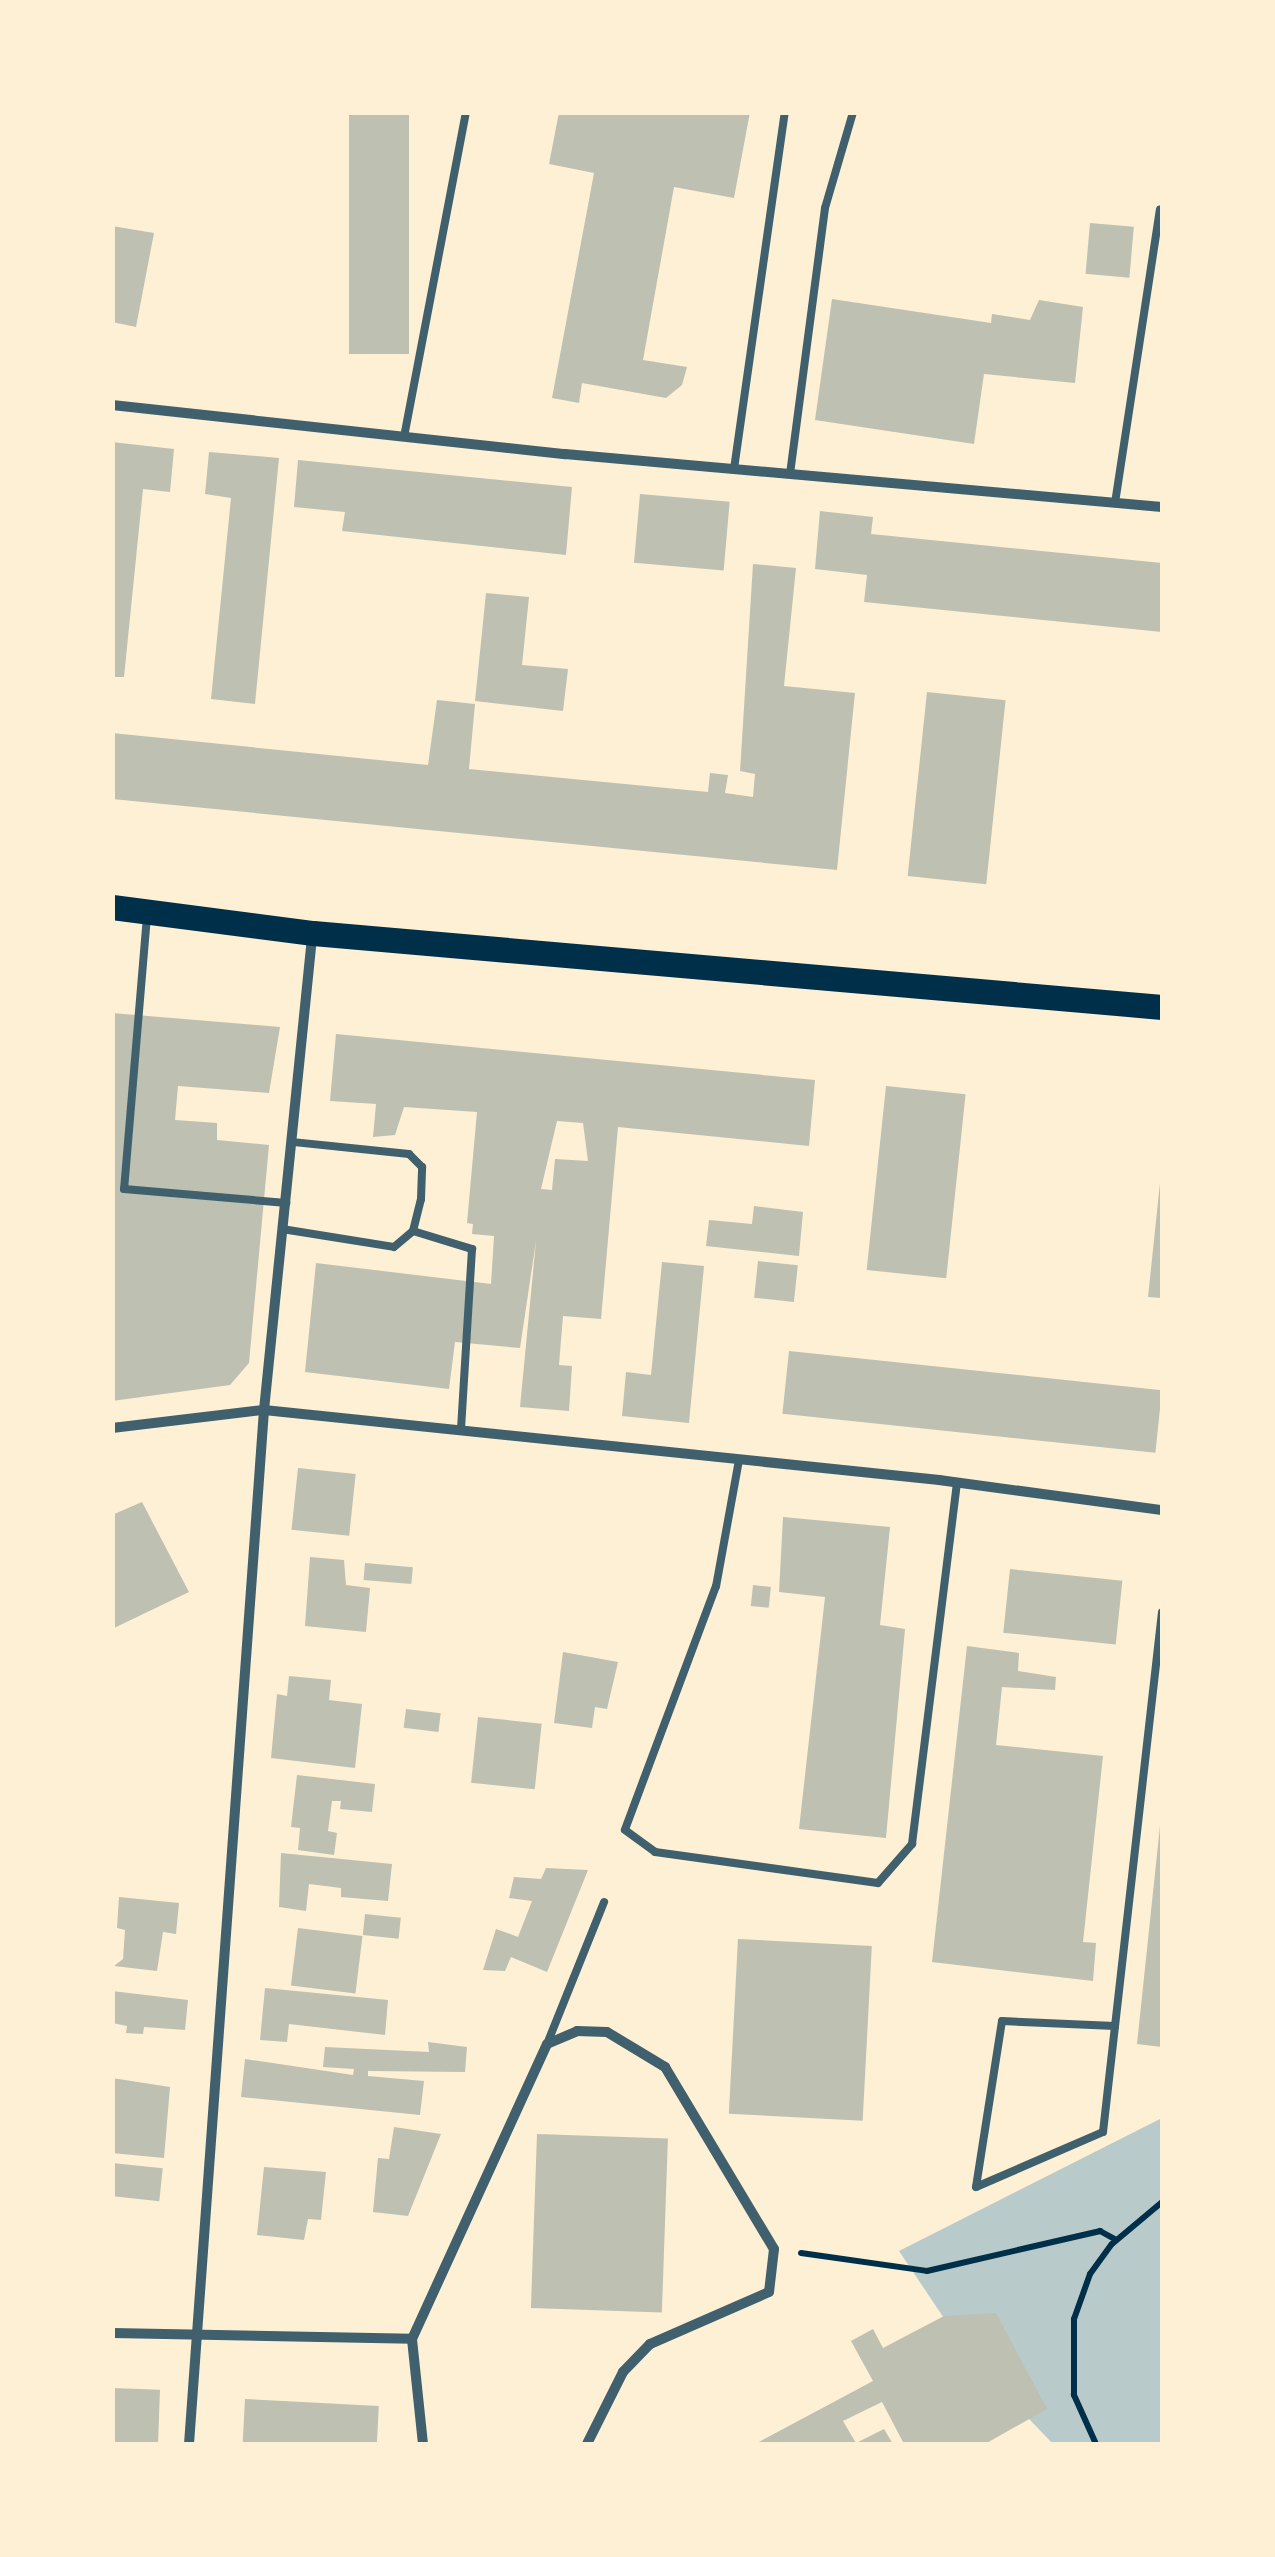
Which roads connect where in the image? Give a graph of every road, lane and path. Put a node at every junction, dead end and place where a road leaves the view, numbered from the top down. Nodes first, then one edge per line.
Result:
1 (466, 112) edge
2 (785, 112) edge
3 (853, 112) edge
4 (1160, 209) edge
5 (112, 405) edge
6 (404, 437) junction
7 (734, 469) junction
8 (790, 474) junction
9 (1115, 502) junction
10 (1162, 507) edge
11 (112, 906) edge
12 (148, 911) junction
13 (313, 932) junction
14 (1162, 1008) edge
15 (292, 1142) junction
16 (286, 1202) junction
17 (282, 1229) junction
18 (413, 1232) junction
19 (264, 1410) junction
20 (112, 1428) edge
21 (461, 1431) junction
22 (739, 1460) junction
23 (956, 1483) junction
24 (1162, 1510) edge
25 (1162, 1612) edge
26 (604, 1902) dead end
27 (1115, 2026) junction
28 (548, 2044) junction
29 (1162, 2202) edge
30 (1116, 2240) junction
31 (774, 2249) junction
32 (112, 2333) edge
33 (196, 2336) junction
34 (412, 2339) junction
35 (189, 2444) edge
36 (423, 2444) edge
37 (587, 2444) edge
38 (1096, 2444) edge

1 - 6 lane
2 - 7 lane
3 - 8 lane
4 - 9 lane
5 - 6 street
6 - 7 street
7 - 8 street
8 - 9 street
9 - 10 street
11 - 12 main road
12 - 13 main road
12 - 16 lane
13 - 14 main road
13 - 15 street
15 - 16 street
15 - 18 lane
16 - 17 street
17 - 18 lane
17 - 19 street
18 - 21 lane
19 - 20 street
19 - 21 street
19 - 33 street
21 - 22 street
22 - 23 street
22 - 23 lane
23 - 24 street
25 - 27 lane
26 - 28 lane
27 - 27 lane
28 - 31 street
28 - 34 street
29 - 30 path
30 - 31 path
30 - 38 path
31 - 37 street
32 - 33 street
33 - 34 street
33 - 35 street
34 - 36 street

